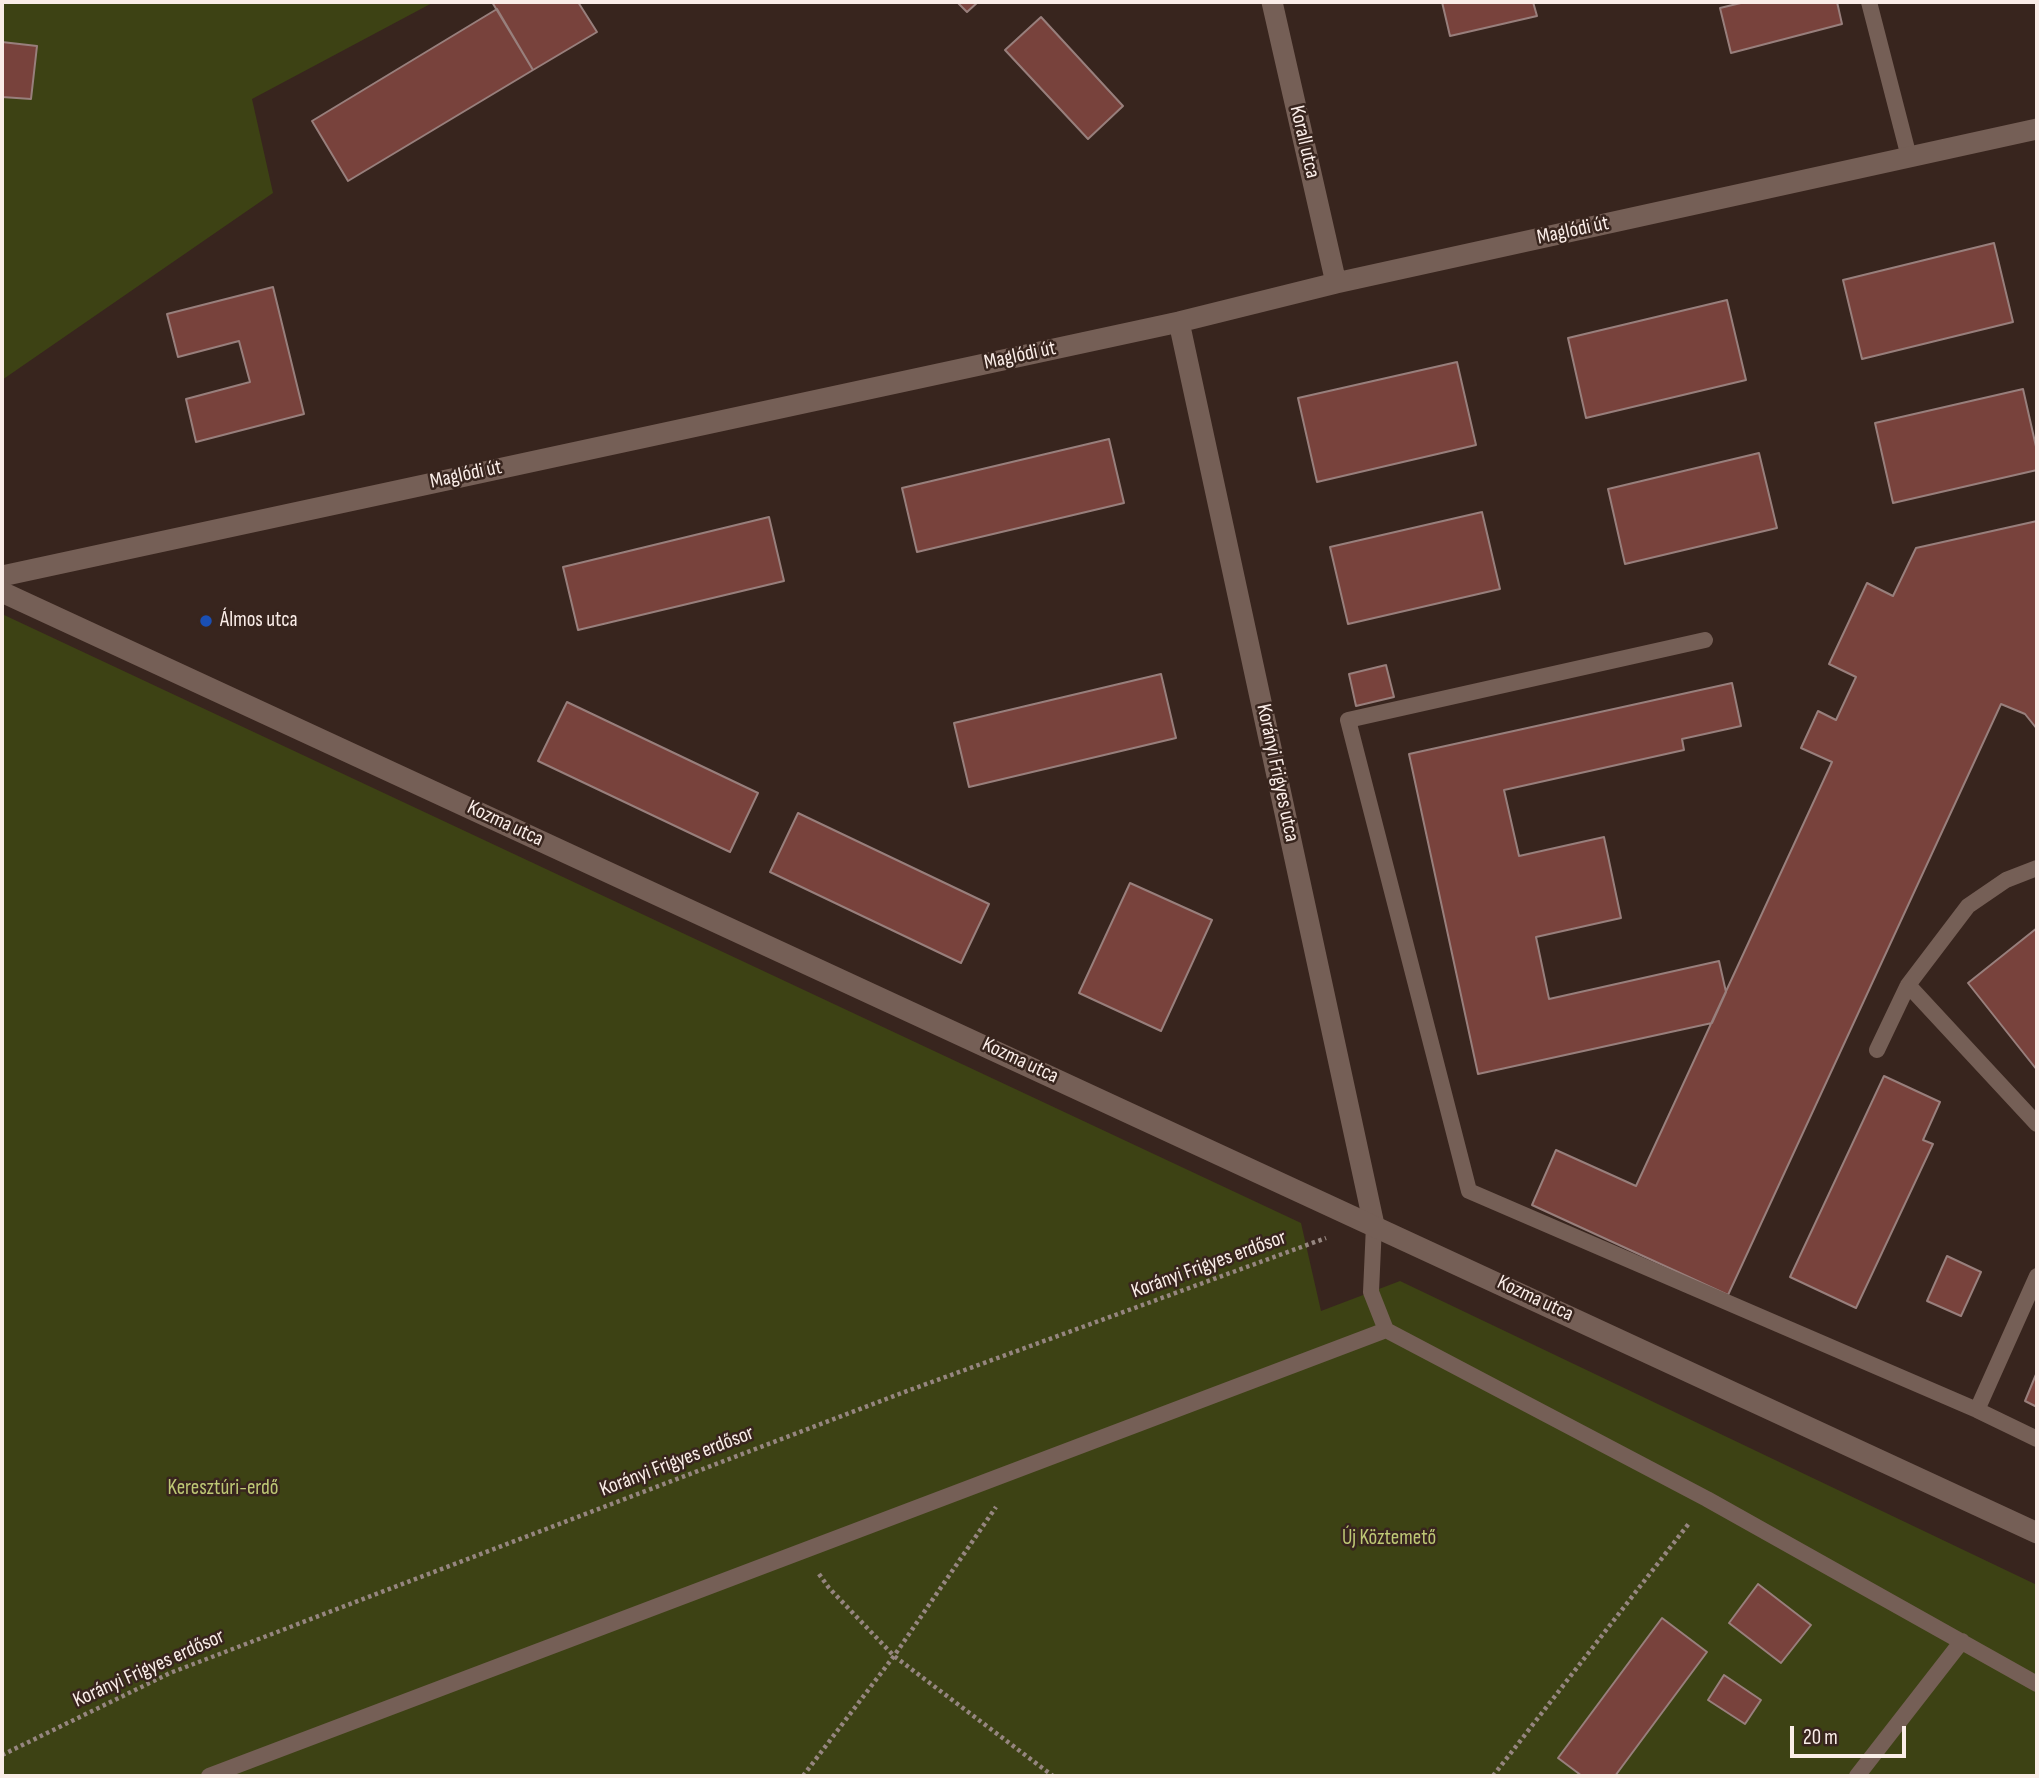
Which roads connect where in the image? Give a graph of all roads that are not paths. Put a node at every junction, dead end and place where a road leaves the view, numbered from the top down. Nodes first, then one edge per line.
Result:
1 (1272, 2) edge
2 (1869, 2) edge
3 (2037, 129) edge
4 (1909, 157) junction
5 (1336, 283) junction
6 (1179, 322) junction
7 (2, 576) edge
8 (2, 592) edge
9 (1705, 640) dead end
10 (2037, 868) edge
11 (1908, 985) junction
12 (1877, 1049) dead end
13 (2037, 1124) edge
14 (1374, 1225) junction
15 (2037, 1276) edge
16 (1386, 1330) junction
17 (1977, 1410) junction
18 (2037, 1439) edge
19 (2037, 1533) edge
20 (1962, 1641) junction
21 (2037, 1684) edge
22 (209, 1776) edge
23 (1857, 1776) edge

1 - 5 street, Korall utca
2 - 4 lane
3 - 4 street, Maglódi út
4 - 5 street, Maglódi út
5 - 6 street, Maglódi út
6 - 7 street, Maglódi út
6 - 14 street, Korányi Frigyes utca
8 - 14 street, Kozma utca
9 - 17 lane
10 - 11 lane
11 - 12 lane
11 - 13 lane
14 - 16 lane
14 - 19 street, Kozma utca
15 - 17 lane
16 - 20 lane
16 - 22 lane
17 - 18 lane
20 - 21 lane
20 - 23 lane

